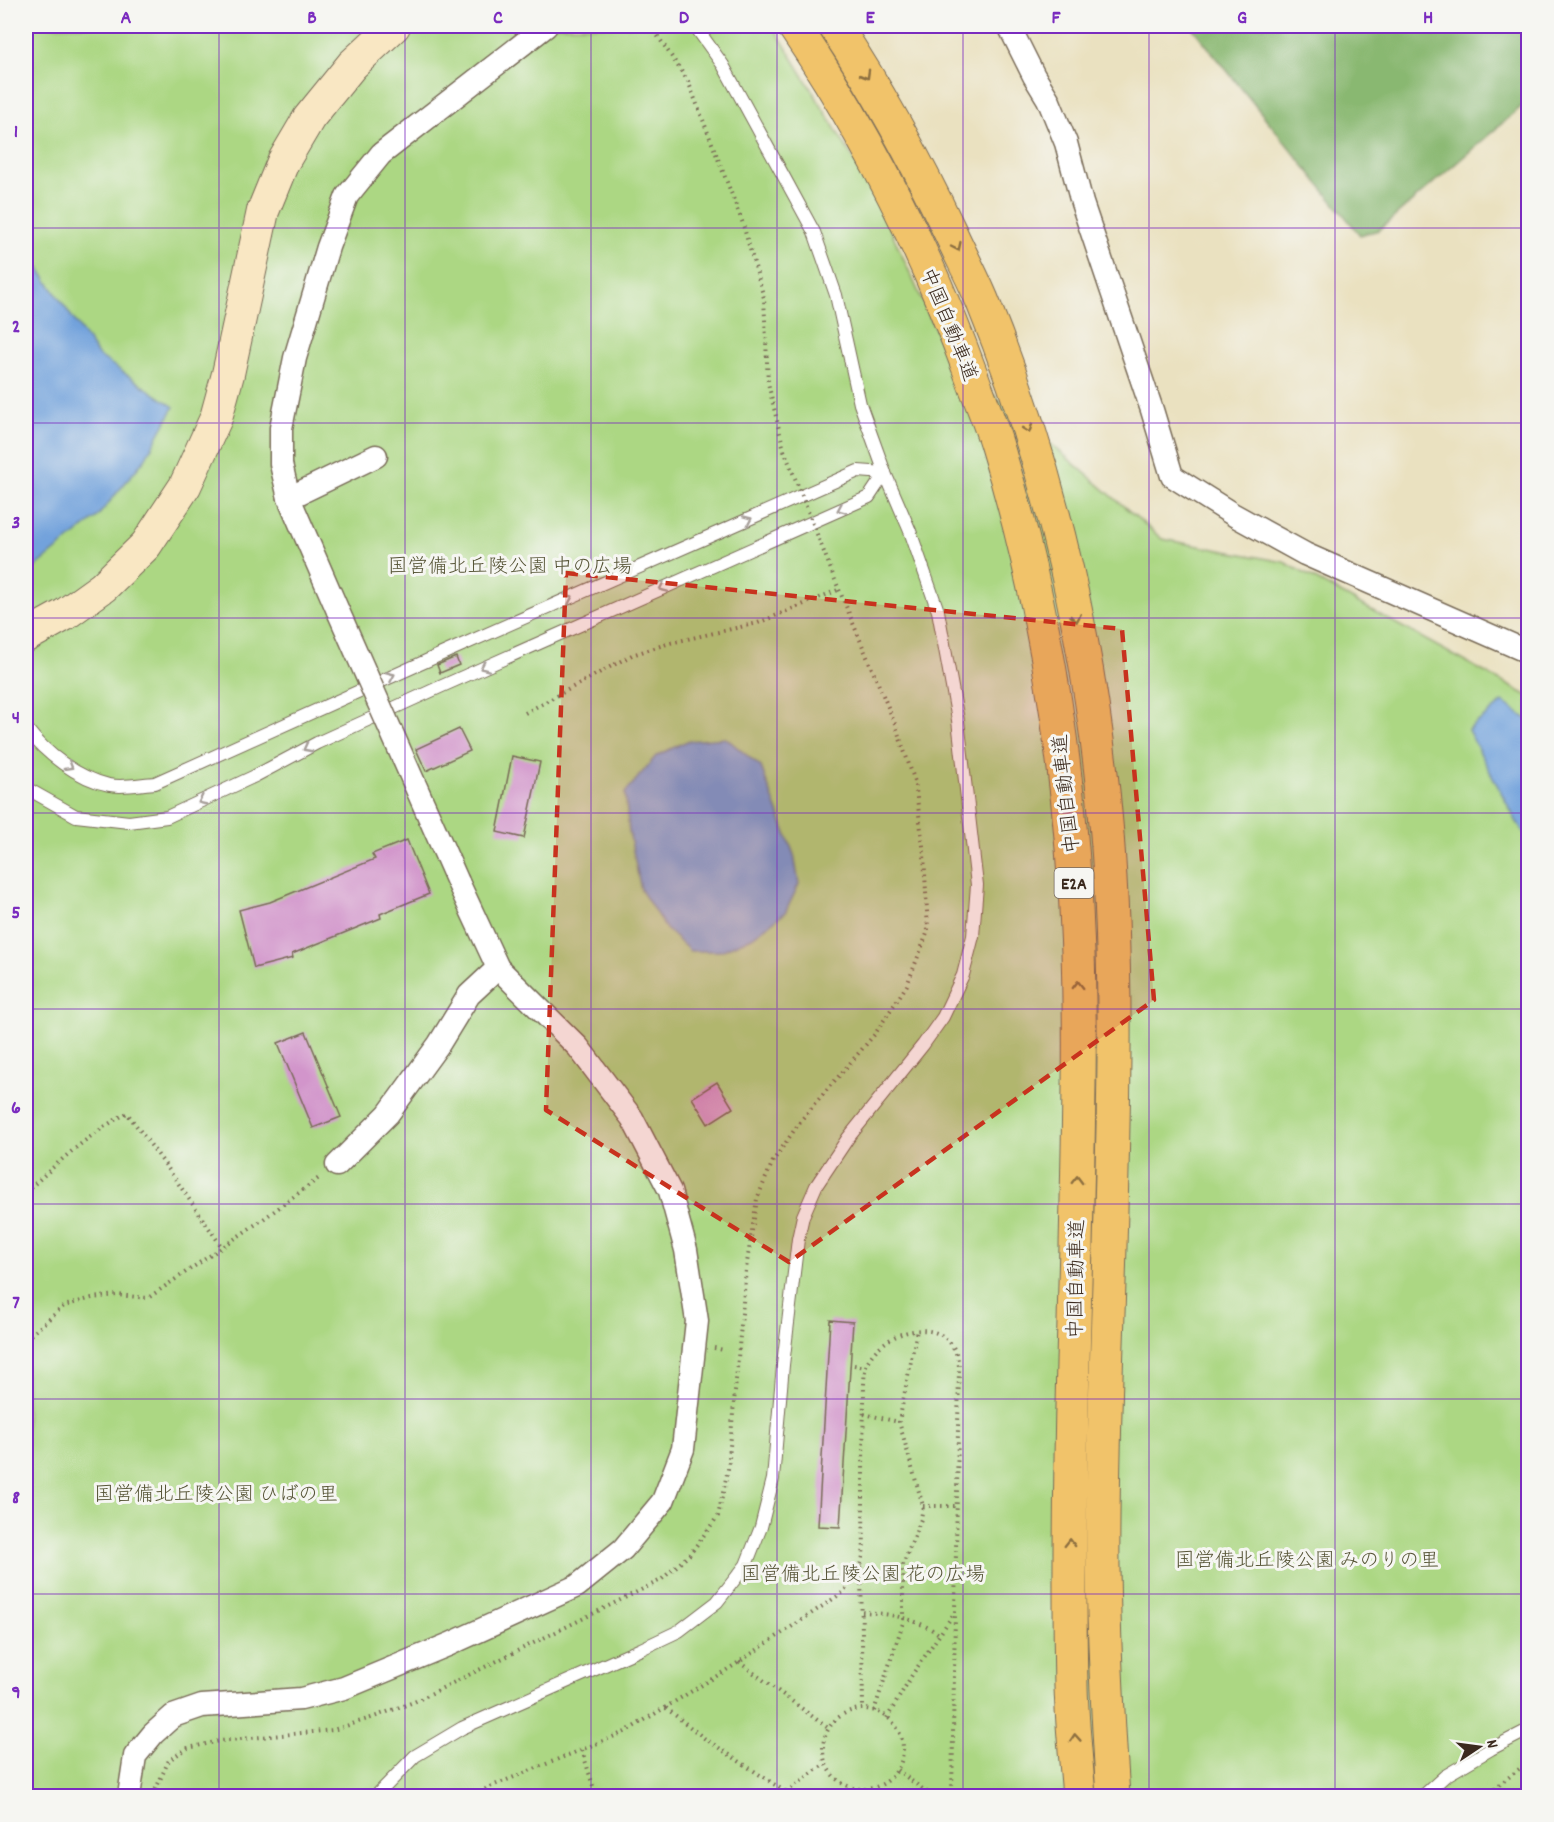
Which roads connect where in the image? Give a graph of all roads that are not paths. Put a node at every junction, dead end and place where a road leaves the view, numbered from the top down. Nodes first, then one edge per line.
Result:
1 (394, 26) edge
2 (546, 26) edge
3 (695, 26) edge
4 (794, 26) edge
5 (835, 26) edge
6 (1009, 26) edge
7 (376, 456) dead end
8 (885, 473) junction
9 (289, 498) junction
10 (26, 636) edge
11 (1528, 652) edge
12 (26, 728) edge
13 (26, 788) edge
14 (498, 968) junction
15 (337, 1165) road end
16 (1528, 1730) edge
17 (129, 1796) edge
18 (376, 1797) edge
19 (1079, 1797) edge
20 (1113, 1797) edge
21 (1423, 1797) edge

1 - 10 street
2 - 9 street
3 - 8 lane
19 -> 4 highway, 中国自動車道 / E2A
5 -> 20 highway, 中国自動車道 / E2A
6 - 11 street
7 - 9 street
12 -> 8 lane
8 -> 13 lane
8 - 18 lane
9 - 14 street, bridge
14 - 15 street
14 - 17 street
16 - 21 lane

